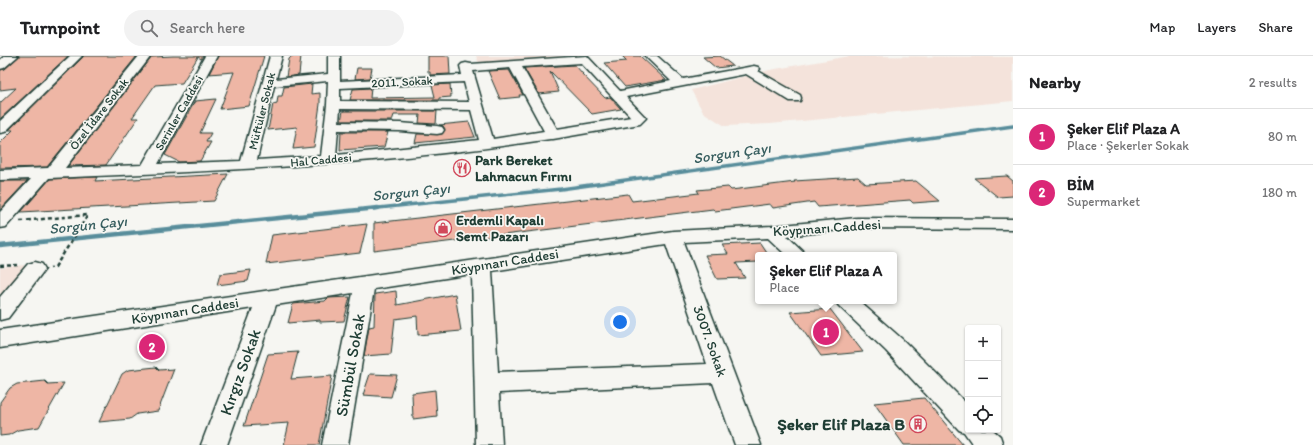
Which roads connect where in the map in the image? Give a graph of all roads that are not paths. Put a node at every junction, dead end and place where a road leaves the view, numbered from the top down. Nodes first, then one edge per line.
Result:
1 (12, 56) edge
2 (76, 56) edge
3 (145, 56) edge
4 (211, 56) edge
5 (276, 56) edge
6 (334, 56) edge
7 (651, 56) edge
8 (582, 57) edge
9 (742, 60) dead end
10 (514, 64) junction
11 (0, 66) edge
12 (466, 67) edge
13 (754, 69) junction
14 (335, 81) junction
15 (270, 83) junction
16 (680, 83) junction
17 (617, 95) junction
18 (795, 98) dead end
19 (334, 105) junction
20 (476, 106) junction
21 (332, 126) junction
22 (0, 129) edge
23 (437, 130) dead end
24 (553, 135) junction
25 (487, 144) junction
26 (328, 160) junction
27 (248, 166) junction
28 (147, 169) junction
29 (49, 173) junction
30 (0, 174) edge
31 (0, 223) edge
32 (1013, 224) edge
33 (772, 232) junction
34 (673, 237) junction
35 (794, 252) edge
36 (482, 265) junction
37 (35, 269) dead end
38 (365, 285) junction
39 (267, 299) junction
40 (849, 304) edge
41 (0, 312) edge
42 (0, 339) edge
43 (722, 373) junction
44 (487, 383) junction
45 (965, 419) edge
46 (979, 433) edge
47 (214, 445) edge
48 (335, 445) edge
49 (489, 445) edge
50 (748, 445) edge
51 (990, 445) edge

1 - 11 street
2 - 22 street
3 - 29 street, Özel İdare Sokak
4 - 28 street, Serinler Caddesi
5 - 15 street, Müftüler Sokak
6 - 14 street
7 - 16 street
8 - 10 street, 2011. Sokak
8 - 17 street
9 - 13 street
10 - 12 street, 2011. Sokak
10 - 24 street
12 - 14 street, 2011. Sokak
12 - 20 street
13 - 16 street
13 - 18 street
14 - 15 street, 2011. Sokak
14 - 19 street
15 - 27 street, Müftüler Sokak
16 - 17 street
17 - 24 street, Hal Caddesi
19 - 20 street
19 - 21 street
20 - 25 street
21 - 23 street
21 - 26 street
24 - 25 street, Hal Caddesi
25 - 26 street, Hal Caddesi
26 - 27 street, Hal Caddesi
27 - 28 street, Hal Caddesi
28 - 29 street, Hal Caddesi
29 - 30 street, Hal Caddesi
29 - 31 street, Özel İdare Sokak
32 - 33 street, Köypınarı Caddesi
33 - 34 street, Köypınarı Caddesi
33 - 35 street
34 - 36 street, Köypınarı Caddesi
34 - 43 street, 3007. Sokak
36 - 38 street, Köypınarı Caddesi
36 - 44 street
37 - 41 street
38 - 39 street, Köypınarı Caddesi
38 - 48 street, Sümbül Sokak
39 - 42 street, Köypınarı Caddesi
39 - 47 street, Kırgız Sokak
40 - 45 street
43 - 44 street
43 - 50 street, 3007. Sokak
44 - 49 street
46 - 51 street

